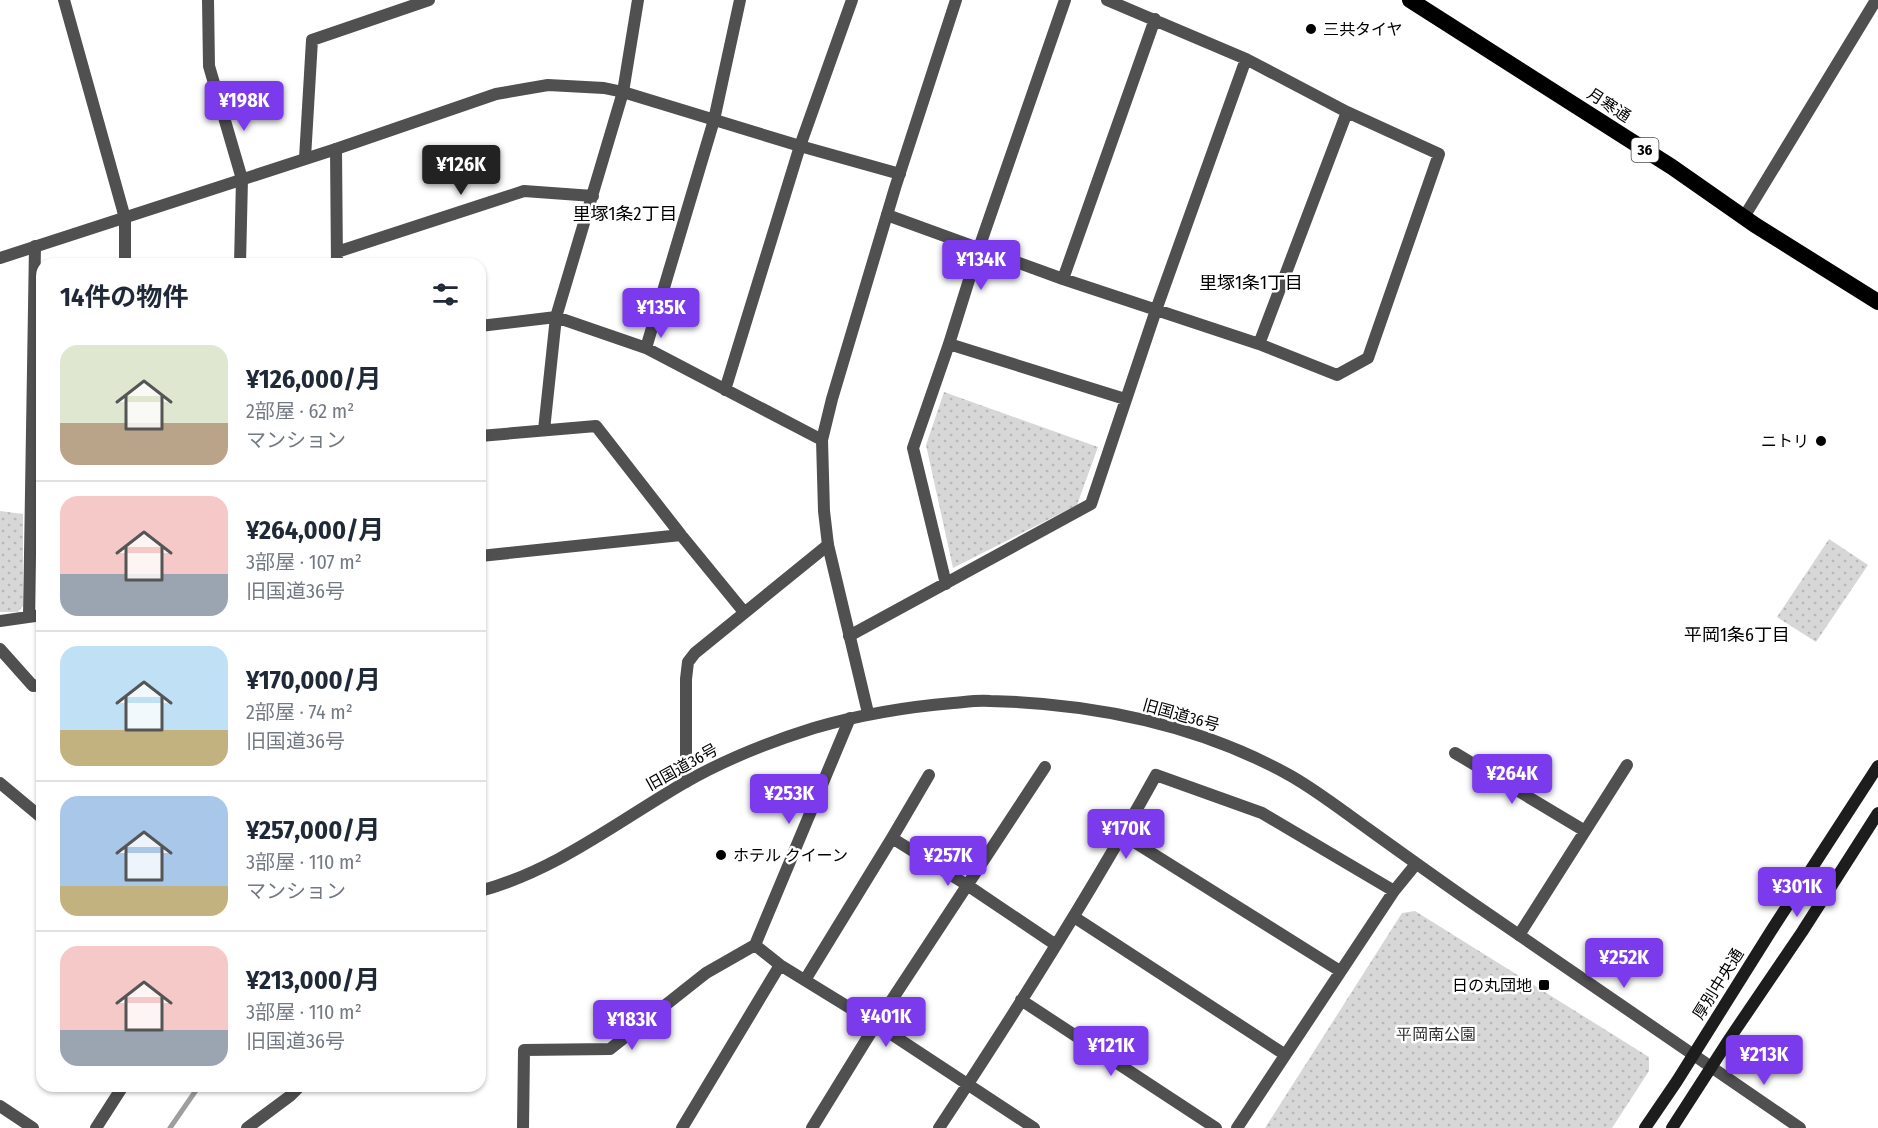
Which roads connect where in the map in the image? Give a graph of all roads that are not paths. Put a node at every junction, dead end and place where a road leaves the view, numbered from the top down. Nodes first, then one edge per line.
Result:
1 (64, 0) edge
2 (208, 0) edge
3 (429, 0) edge
4 (638, 0) edge
5 (740, 0) edge
6 (852, 0) edge
7 (956, 0) edge
8 (1065, 0) edge
9 (1107, 0) edge
10 (1410, 0) edge
11 (1876, 0) edge
12 (1155, 19) junction
13 (1246, 59) junction
14 (623, 92) junction
15 (1347, 112) junction
16 (714, 120) junction
17 (801, 147) junction
18 (336, 149) junction
19 (305, 158) junction
20 (900, 174) junction
21 (242, 179) junction
22 (593, 196) junction
23 (887, 215) junction
24 (125, 218) junction
25 (1744, 218) junction
26 (35, 246) junction
27 (979, 248) junction
28 (0, 258) edge
29 (125, 258) edge
30 (240, 258) edge
31 (337, 258) edge
32 (1063, 279) junction
33 (1878, 302) edge
34 (1156, 310) junction
35 (555, 317) junction
36 (486, 325) edge
37 (1259, 344) junction
38 (948, 345) junction
39 (646, 348) junction
40 (725, 390) junction
41 (1125, 399) junction
42 (544, 429) junction
43 (486, 435) edge
44 (822, 440) junction
45 (681, 535) junction
46 (828, 545) junction
47 (486, 555) edge
48 (946, 584) junction
49 (744, 612) junction
50 (36, 615) edge
51 (29, 616) junction
52 (0, 621) edge
53 (849, 636) junction
54 (0, 649) edge
55 (36, 686) edge
56 (868, 714) junction
57 (850, 718) junction
58 (1455, 753) dead end
59 (1627, 765) dead end
60 (1878, 766) edge
61 (1045, 767) dead end
62 (929, 775) dead end
63 (686, 782) junction
64 (0, 783) edge
65 (36, 813) edge
66 (1878, 813) edge
67 (1585, 831) junction
68 (1123, 835) junction
69 (892, 838) junction
70 (1416, 864) junction
71 (967, 885) junction
72 (486, 889) edge
73 (1394, 891) junction
74 (1074, 917) junction
75 (1519, 935) junction
76 (755, 945) junction
77 (1056, 945) junction
78 (780, 964) junction
79 (1340, 971) junction
80 (805, 980) junction
81 (1021, 1000) junction
82 (876, 1024) junction
83 (1284, 1054) junction
84 (1693, 1055) junction
85 (1712, 1068) junction
86 (968, 1084) junction
87 (119, 1092) edge
88 (294, 1092) edge
89 (0, 1106) edge
90 (33, 1128) edge
91 (96, 1128) edge
92 (247, 1128) edge
93 (523, 1128) edge
94 (682, 1128) edge
95 (812, 1128) edge
96 (939, 1128) edge
97 (1034, 1128) edge
98 (1216, 1128) edge
99 (1237, 1128) edge
100 (1645, 1128) edge
101 (1672, 1128) edge
102 (1800, 1128) edge

1 - 24 street
2 - 21 street
3 - 19 street
4 - 14 street
5 - 16 street
6 - 17 street
7 - 20 street
8 - 27 street
9 - 12 street
10 - 25 highway, 月寒通 / 36
11 - 25 street
12 - 13 street
12 - 32 street
13 - 15 street
13 - 34 street
14 - 16 street
14 - 18 street
14 - 22 street
15 - 37 street
15 - 37 street
16 - 17 street
16 - 39 street
17 - 20 street
17 - 40 street
18 - 19 street
18 - 31 street
19 - 21 street
20 - 23 street
21 - 24 street
21 - 30 street
22 - 31 street
22 - 35 street
23 - 27 street
23 - 44 street
24 - 26 street
24 - 29 street
25 - 33 highway, 月寒通 / 36
26 - 28 street
26 - 51 street
27 - 32 street
27 - 38 street
32 - 34 street
34 - 37 street
34 - 41 street
35 - 36 street
35 - 39 street
35 - 42 street
38 - 41 street
38 - 48 street
39 - 40 street
40 - 44 street
41 - 48 street
42 - 43 street
42 - 45 street
44 - 46 street
45 - 47 street
45 - 49 street
46 - 49 street
46 - 53 street
48 - 53 street
49 - 63 street
50 - 51 street
51 - 52 street
53 - 56 street
54 - 55 street
56 - 57 street, 旧国道36号
56 - 70 street, 旧国道36号
57 - 63 street, 旧国道36号
57 - 76 street
58 - 67 street
59 - 67 street
60 - 84 main road, 厚別中央通
61 - 71 street
62 - 69 street
63 - 72 street, 旧国道36号
64 - 65 street
66 - 85 main road
67 - 75 street
68 - 73 street
68 - 74 street
68 - 79 street
69 - 71 street
69 - 80 street
70 - 73 street
70 - 75 street, 旧国道36号
71 - 77 street
71 - 82 street
73 - 79 street
74 - 77 street
74 - 83 street
75 - 84 street, 旧国道36号
76 - 78 street
76 - 93 street
77 - 81 street
78 - 80 street
78 - 94 street
79 - 83 street
80 - 82 street
81 - 86 street
81 - 98 street
82 - 86 street
82 - 95 street
83 - 99 street
84 - 85 street, 旧国道36号
84 - 100 main road, 厚別中央通
85 - 101 main road
85 - 102 street, 旧国道36号
86 - 96 street
86 - 97 street
87 - 91 street
88 - 92 street
89 - 90 street

